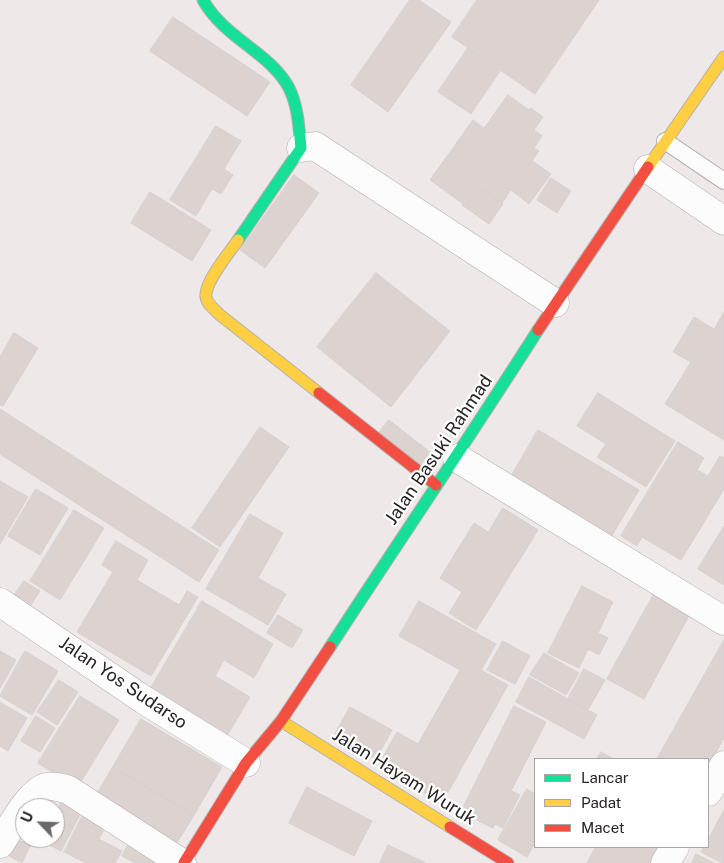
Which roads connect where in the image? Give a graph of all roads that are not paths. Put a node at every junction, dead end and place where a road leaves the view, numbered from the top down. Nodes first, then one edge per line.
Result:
1 (203, 0) edge
2 (724, 57) edge
3 (665, 141) junction
4 (301, 148) junction
5 (648, 169) junction
6 (724, 181) edge
7 (724, 220) edge
8 (555, 303) junction
9 (457, 458) junction
10 (436, 485) junction
11 (0, 602) edge
12 (724, 621) edge
13 (281, 721) junction
14 (246, 763) junction
15 (724, 765) edge
16 (709, 790) edge
17 (0, 844) edge
18 (674, 848) edge
19 (183, 863) edge
20 (508, 863) edge
21 (666, 863) edge

1 - 4 main road
2 - 3 main road, Jalan Basuki Rahmad
3 - 5 main road, Jalan Basuki Rahmad
3 - 6 lane
4 - 8 street
4 - 10 main road
5 - 7 street
5 - 8 main road, Jalan Basuki Rahmad
8 - 9 main road, Jalan Basuki Rahmad
9 - 10 main road, Jalan Basuki Rahmad
9 - 12 street
10 - 13 main road, Jalan Basuki Rahmad
11 - 14 street, Jalan Yos Sudarso
13 - 14 main road, Jalan Basuki Rahmad
13 - 20 main road, Jalan Hayam Wuruk
14 - 19 main road, Jalan Basuki Rahmad
15 - 16 street
17 - 19 street
18 - 21 street

